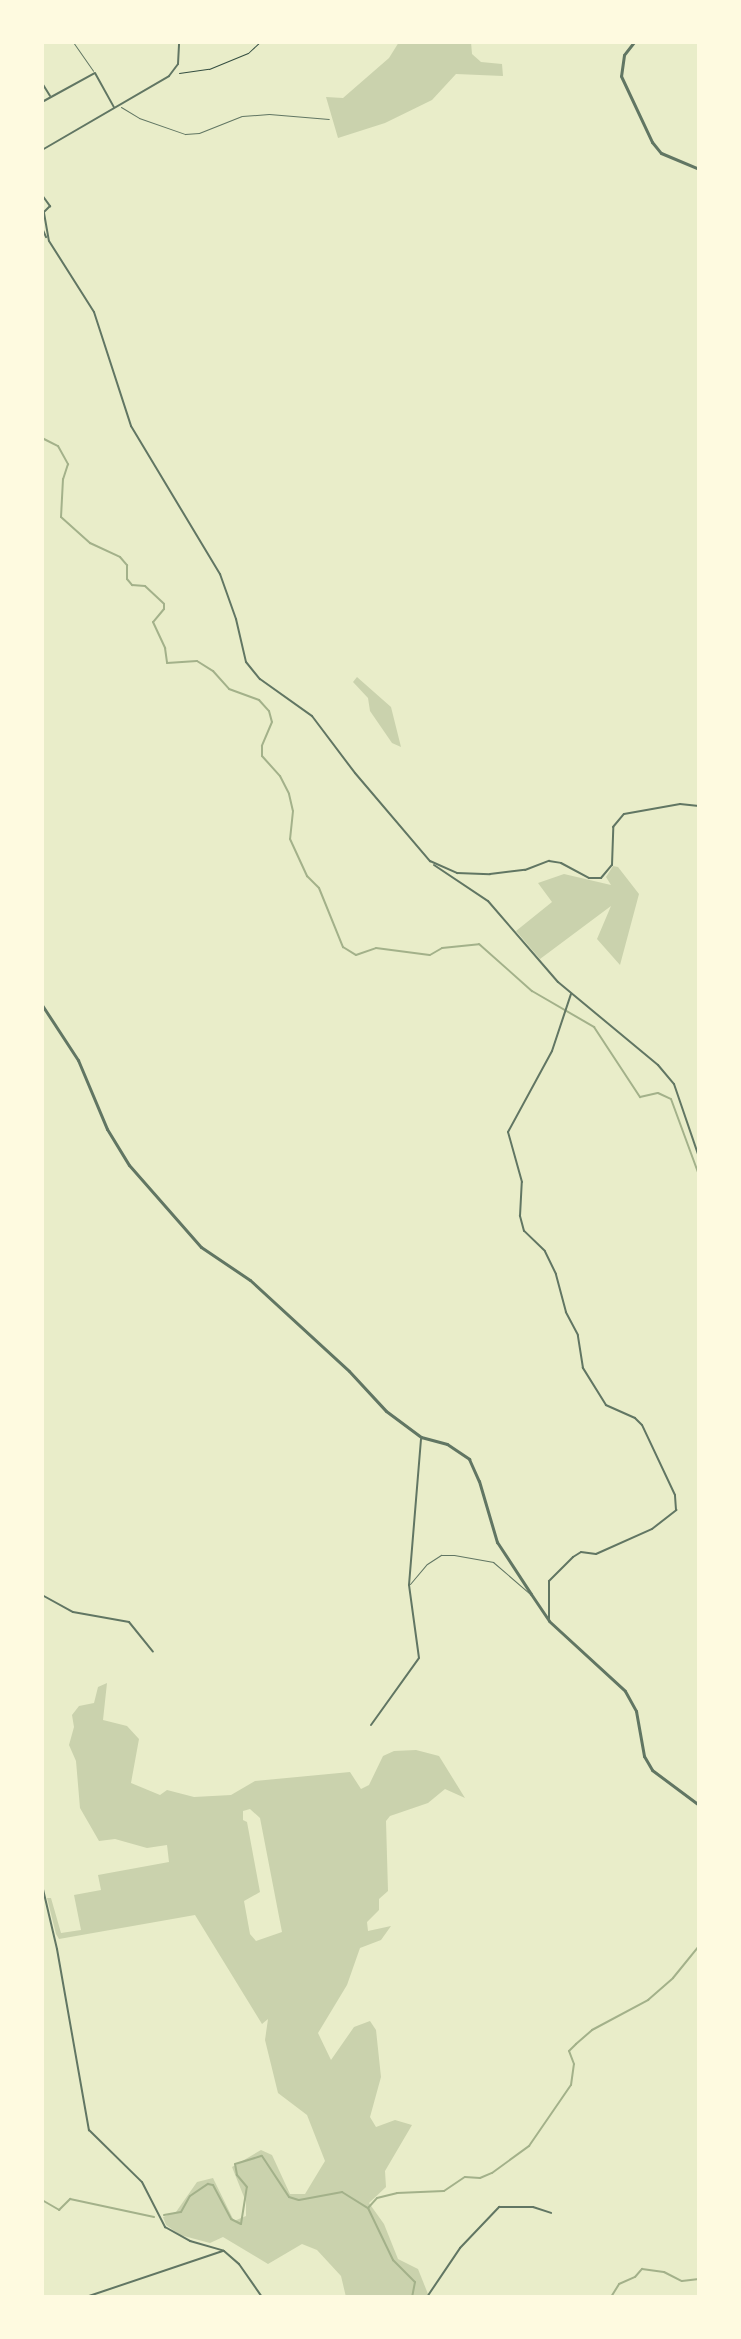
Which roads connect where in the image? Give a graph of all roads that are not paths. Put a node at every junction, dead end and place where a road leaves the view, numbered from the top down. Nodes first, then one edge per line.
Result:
1 (73, 42) edge
2 (179, 42) edge
3 (634, 42) edge
4 (95, 73) junction
5 (42, 83) edge
6 (51, 97) junction
7 (42, 102) edge
8 (119, 105) junction
9 (114, 108) junction
10 (329, 119) dead end
11 (42, 150) edge
12 (699, 169) edge
13 (42, 195) edge
14 (43, 213) edge
15 (42, 228) edge
16 (49, 241) junction
17 (699, 806) edge
18 (430, 861) junction
19 (571, 994) junction
20 (42, 1005) edge
21 (699, 1157) edge
22 (421, 1437) junction
23 (409, 1585) junction
24 (531, 1594) junction
25 (42, 1595) edge
26 (549, 1621) junction
27 (153, 1652) dead end
28 (371, 1725) dead end
29 (699, 1805) edge
30 (42, 1885) edge
31 (551, 2213) dead end
32 (224, 2251) junction
33 (86, 2297) edge
34 (262, 2297) edge
35 (427, 2297) edge

1 - 4 lane
2 - 8 street
3 - 12 street
4 - 6 street
4 - 9 street
5 - 6 street
6 - 7 street
8 - 9 street
8 - 10 lane
9 - 11 street
13 - 14 street
14 - 16 street
15 - 16 street
16 - 18 street
17 - 18 street
18 - 19 street
19 - 21 street
19 - 26 street
20 - 22 street
22 - 23 street
22 - 24 street
23 - 24 lane
23 - 28 street
24 - 26 street
25 - 27 street
26 - 29 street
30 - 32 street
31 - 35 street
32 - 33 street
32 - 34 street

